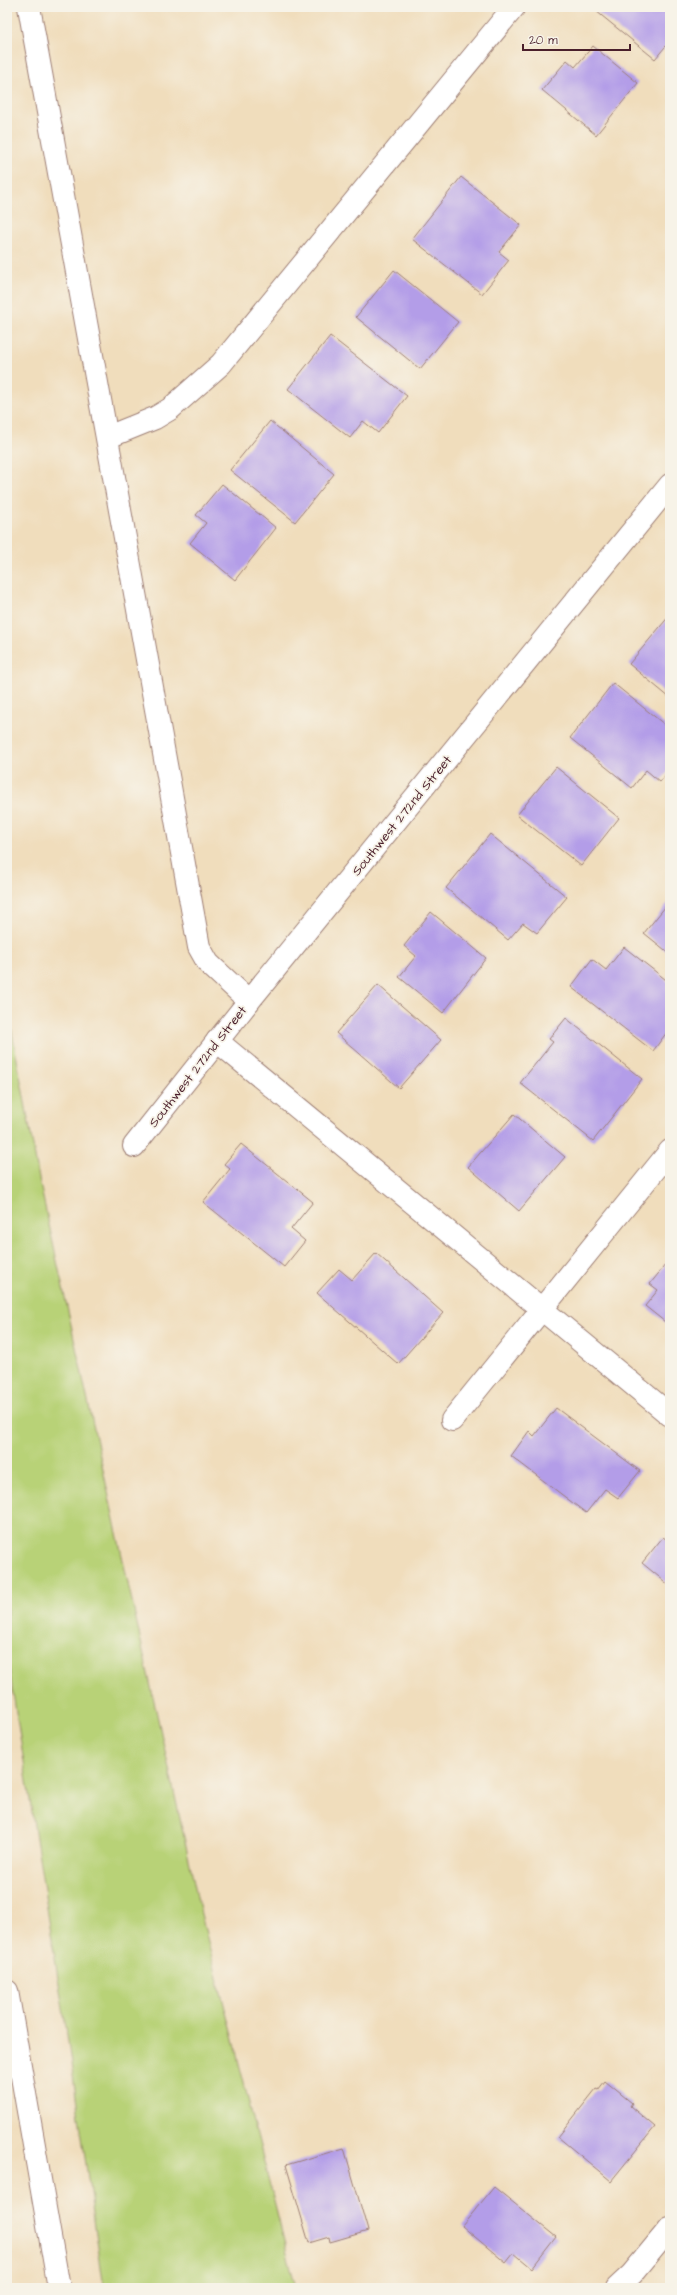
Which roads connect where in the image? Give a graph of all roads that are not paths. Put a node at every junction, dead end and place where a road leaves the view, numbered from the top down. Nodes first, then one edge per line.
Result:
1 (29, 7) edge
2 (514, 7) edge
3 (108, 437) junction
4 (670, 485) edge
5 (249, 1000) junction
6 (217, 1041) junction
7 (134, 1146) dead end
8 (670, 1151) edge
9 (542, 1309) junction
10 (670, 1415) edge
11 (452, 1420) dead end
12 (7, 1991) edge
13 (670, 2228) edge
14 (59, 2288) edge
15 (617, 2288) edge

1 - 3 main road
2 - 3 main road
3 - 5 main road
4 - 5 main road, Southwest 272nd Street
5 - 6 main road, Southwest 272nd Street
6 - 7 main road, Southwest 272nd Street
6 - 9 main road
8 - 9 main road
9 - 10 main road
9 - 11 main road
12 - 14 main road
13 - 15 main road

